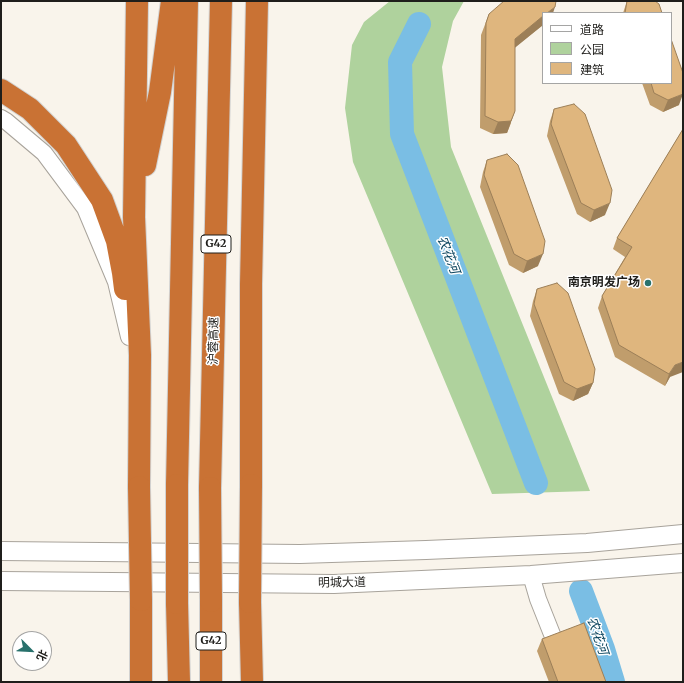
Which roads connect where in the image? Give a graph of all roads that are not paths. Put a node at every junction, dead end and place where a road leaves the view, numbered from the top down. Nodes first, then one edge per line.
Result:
1 (137, 1) edge
2 (172, 1) edge
3 (187, 1) edge
4 (221, 1) edge
5 (257, 1) edge
6 (1, 90) edge
7 (1, 118) edge
8 (134, 217) junction
9 (129, 337) junction
10 (139, 481) junction
11 (683, 534) edge
12 (1, 551) edge
13 (683, 563) edge
14 (531, 575) junction
15 (1, 581) edge
16 (141, 682) edge
17 (179, 682) edge
18 (211, 682) edge
19 (252, 682) edge
20 (571, 682) edge

1 - 8 highway
2 - 8 highway
3 - 17 highway, G42, bridge
4 - 18 highway, 沪蓉高速 / G42, bridge
5 - 19 highway, bridge
6 - 9 highway
7 - 9 street
8 - 10 highway
9 - 10 highway
10 - 16 highway, bridge
11 - 12 main road
13 - 14 main road, 明城大道
14 - 15 main road, 明城大道
14 - 20 street

